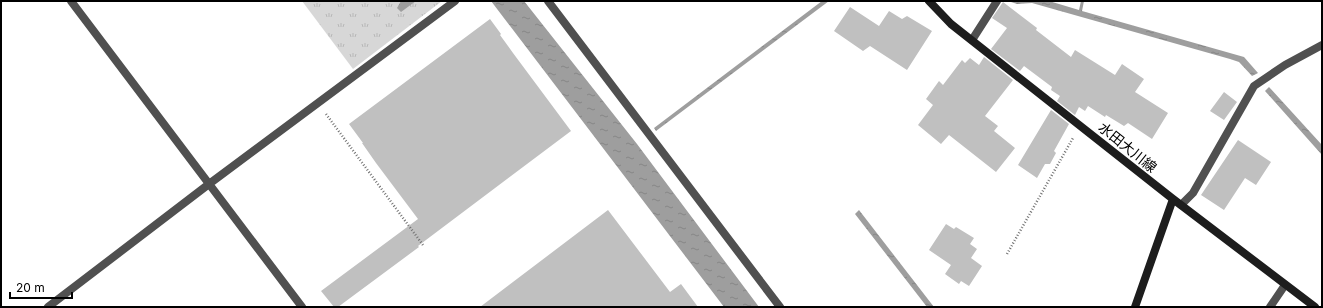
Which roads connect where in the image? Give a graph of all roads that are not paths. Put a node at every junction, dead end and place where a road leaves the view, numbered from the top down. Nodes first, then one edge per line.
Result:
1 (71, 1) edge
2 (455, 1) edge
3 (548, 1) edge
4 (929, 1) edge
5 (997, 1) edge
6 (972, 40) junction
7 (1322, 45) edge
8 (209, 184) junction
9 (1173, 199) junction
10 (1181, 205) junction
11 (1285, 285) junction
12 (48, 307) edge
13 (302, 307) edge
14 (780, 307) edge
15 (1135, 307) edge
16 (1270, 307) edge
17 (1315, 307) edge

1 - 8 street
2 - 8 street
3 - 14 street
4 - 6 main road, 水田大川線
5 - 6 street
6 - 9 main road, 水田大川線
7 - 10 street
8 - 12 street
8 - 13 street
9 - 10 main road, 水田大川線
9 - 15 main road
10 - 11 main road, 水田大川線
11 - 16 street
11 - 17 main road, 水田大川線

